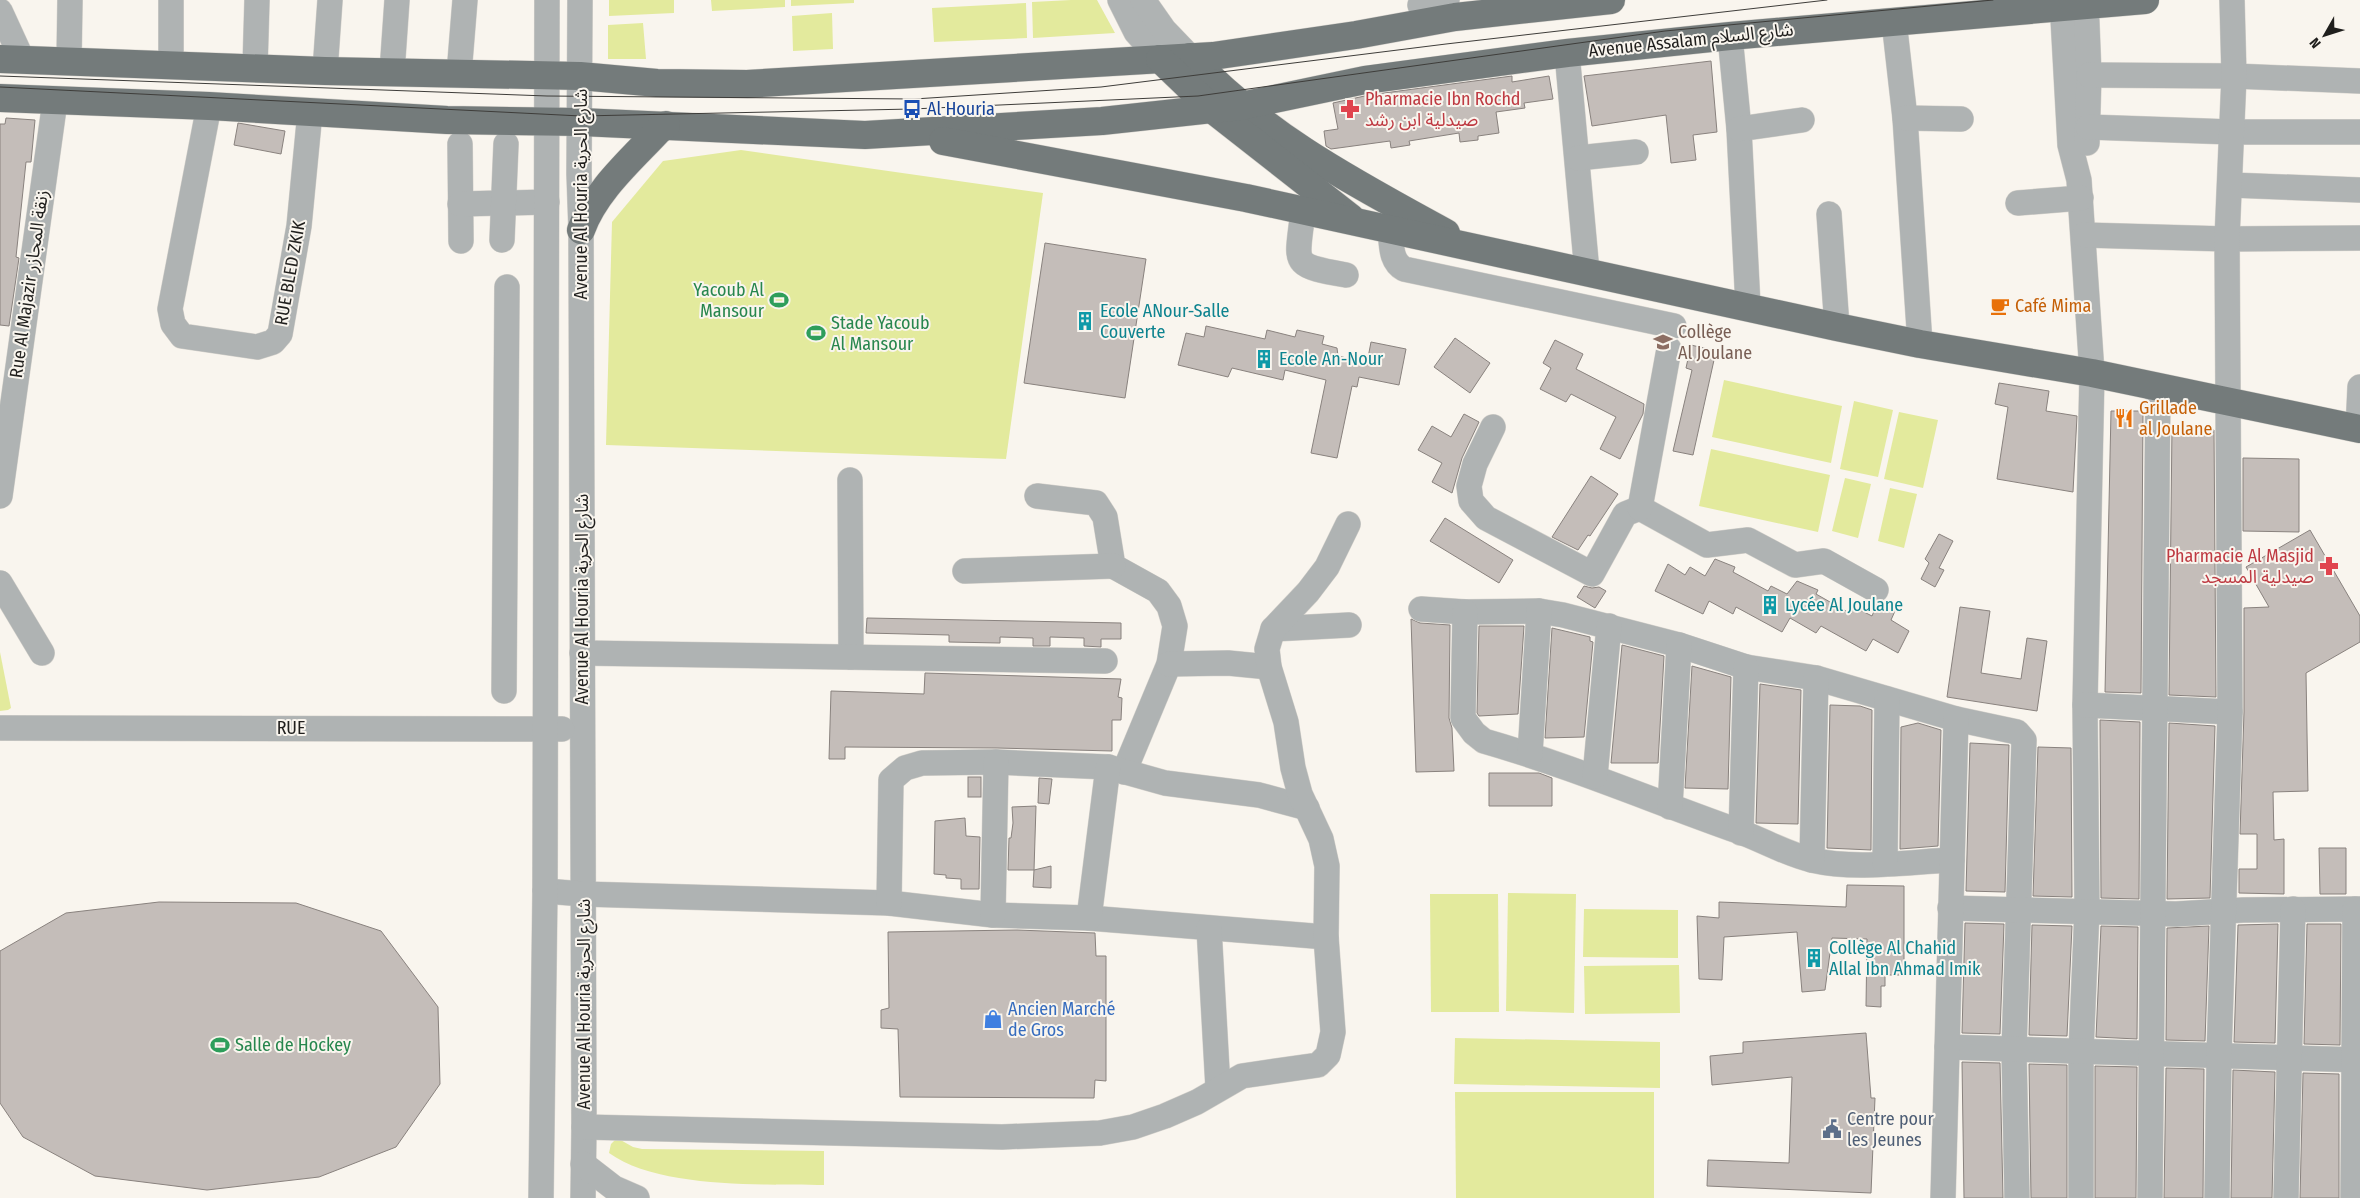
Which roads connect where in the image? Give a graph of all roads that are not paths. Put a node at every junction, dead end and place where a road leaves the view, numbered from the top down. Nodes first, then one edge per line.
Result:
1 (70, 0) edge
2 (171, 0) edge
3 (257, 0) edge
4 (330, 0) edge
5 (397, 0) edge
6 (464, 0) edge
7 (547, 0) edge
8 (580, 0) edge
9 (1120, 0) edge
10 (1143, 0) edge
11 (1447, 0) edge
12 (1611, 0) edge
13 (2144, 0) edge
14 (2232, 0) edge
15 (2074, 3) edge
16 (1420, 9) edge
17 (0, 11) edge
18 (1894, 21) junction
19 (1730, 36) junction
20 (9, 52) edge
21 (1567, 53) junction
22 (1190, 57) junction
23 (1160, 59) junction
24 (69, 61) junction
25 (171, 64) junction
26 (255, 68) junction
27 (325, 71) junction
28 (392, 72) junction
29 (459, 74) junction
30 (2088, 75) junction
31 (547, 76) junction
32 (580, 76) junction
33 (2234, 76) junction
34 (2360, 80) edge
35 (0, 98) edge
36 (55, 101) junction
37 (209, 106) junction
38 (1241, 106) junction
39 (1212, 109) junction
40 (310, 112) junction
41 (1905, 118) junction
42 (1961, 119) dead end
43 (1802, 120) dead end
44 (547, 121) junction
45 (580, 122) junction
46 (666, 125) junction
47 (2088, 127) junction
48 (1739, 129) junction
49 (2232, 132) junction
50 (2360, 132) edge
51 (902, 133) junction
52 (460, 144) dead end
53 (506, 144) dead end
54 (1636, 152) dead end
55 (1578, 158) junction
56 (2231, 185) junction
57 (2080, 189) junction
58 (2360, 190) edge
59 (547, 202) junction
60 (504, 203) junction
61 (2018, 203) dead end
62 (460, 204) junction
63 (1303, 211) junction
64 (1829, 214) dead end
65 (1357, 223) junction
66 (581, 230) junction
67 (1390, 230) junction
68 (2084, 235) junction
69 (2360, 238) edge
70 (2227, 239) junction
71 (502, 240) dead end
72 (461, 241) dead end
73 (1471, 247) junction
74 (1574, 269) junction
75 (1346, 275) dead end
76 (507, 287) dead end
77 (1685, 292) junction
78 (1555, 301) junction
79 (1748, 306) junction
80 (1837, 327) junction
81 (1671, 339) junction
82 (1920, 344) junction
83 (2092, 373) junction
84 (2158, 387) junction
85 (2360, 387) edge
86 (2229, 401) junction
87 (1492, 427) dead end
88 (2359, 429) edge
89 (850, 480) dead end
90 (0, 496) edge
91 (1037, 496) dead end
92 (1640, 508) junction
93 (1348, 524) dead end
94 (1113, 566) junction
95 (965, 571) dead end
96 (0, 583) edge
97 (1876, 590) dead end
98 (1421, 609) dead end
99 (1539, 611) junction
100 (1465, 612) junction
101 (1349, 625) dead end
102 (1609, 626) junction
103 (1273, 629) junction
104 (1678, 645) junction
105 (42, 653) dead end
106 (505, 653) junction
107 (545, 653) junction
108 (582, 653) junction
109 (851, 657) junction
110 (1105, 661) dead end
111 (1168, 664) junction
112 (1746, 666) junction
113 (1269, 667) junction
114 (1816, 678) junction
115 (504, 691) dead end
116 (1887, 699) junction
117 (2085, 705) junction
118 (2156, 710) junction
119 (2230, 712) junction
120 (1956, 719) junction
121 (0, 728) edge
122 (545, 729) junction
123 (582, 729) junction
124 (1530, 754) junction
125 (996, 762) junction
126 (1116, 770) junction
127 (1595, 776) junction
128 (1670, 807) junction
129 (1307, 808) junction
130 (1741, 833) junction
131 (1812, 860) junction
132 (1952, 860) junction
133 (1885, 863) junction
134 (545, 891) junction
135 (583, 894) junction
136 (889, 903) junction
137 (1950, 908) junction
138 (2017, 909) junction
139 (2293, 909) junction
140 (2357, 909) edge
141 (2087, 910) junction
142 (2224, 911) junction
143 (2154, 914) junction
144 (993, 915) junction
145 (1089, 918) junction
146 (1209, 928) junction
147 (1326, 937) junction
148 (1947, 1047) junction
149 (2014, 1050) junction
150 (2081, 1052) junction
151 (2151, 1055) junction
152 (2219, 1055) junction
153 (2288, 1056) junction
154 (2357, 1060) edge
155 (1218, 1088) junction
156 (584, 1127) junction
157 (583, 1164) junction
158 (541, 1198) edge
159 (582, 1198) edge
160 (637, 1198) edge
161 (1943, 1198) edge
162 (2017, 1198) edge
163 (2081, 1198) edge
164 (2150, 1198) edge
165 (2217, 1198) edge
166 (2286, 1198) edge
167 (2352, 1198) edge

1 - 24 street
2 - 25 street
3 - 26 street
4 - 27 street
5 - 28 street
6 - 29 street
7 - 31 street, Avenue Al Houria شارع الحرية
8 - 32 street, Avenue Al Houria شارع الحرية
9 - 23 street
10 - 22 street
11 - 16 street
12 - 16 main road
13 - 15 main road, Avenue Assalam شارع السلام
14 - 33 street
15 - 18 main road, Avenue Assalam شارع السلام
15 - 30 street
15 - 57 street
16 - 22 main road
17 - 20 street
18 - 19 main road, Avenue Assalam شارع السلام
18 - 41 street
19 - 21 main road, Avenue Assalam شارع السلام
19 - 48 street
20 - 24 main road
21 - 38 main road, Avenue Assalam شارع السلام
21 - 55 street
22 - 23 main road
22 - 38 main road
23 - 32 main road
23 - 39 main road
24 - 25 main road
25 - 26 main road
26 - 27 main road
27 - 28 main road
28 - 29 main road
29 - 31 main road
30 - 33 street
30 - 47 street
31 - 32 main road
31 - 44 street, Avenue Al Houria شارع الحرية
32 - 45 street, Avenue Al Houria شارع الحرية
33 - 34 street
33 - 49 street
35 - 36 main road
36 - 37 main road
36 - 90 street, Rue Al Majazir زنقة المجازر
37 - 40 main road
37 - 40 street, RUE BLED ZKIK
38 - 39 main road, Avenue Assalam شارع السلام
38 - 73 main road
39 - 51 main road, Avenue Assalam شارع السلام
39 - 65 main road
40 - 44 main road
41 - 42 street
41 - 82 street
43 - 48 street
44 - 45 main road
44 - 59 street, Avenue Al Houria شارع الحرية
45 - 46 main road
45 - 66 street, Avenue Al Houria شارع الحرية
46 - 51 main road
46 - 66 main road
47 - 49 street
47 - 57 street
48 - 79 street
49 - 50 street
49 - 56 street
51 - 63 main road
52 - 62 street
53 - 60 street
54 - 55 street
55 - 74 street
56 - 58 street
56 - 70 street
57 - 61 street
57 - 68 street
59 - 60 street
59 - 107 street, Avenue Al Houria شارع الحرية
60 - 62 street
60 - 71 street
62 - 72 street
63 - 65 main road
63 - 75 street
64 - 80 street
65 - 67 main road
66 - 108 street, Avenue Al Houria شارع الحرية
67 - 73 main road
67 - 78 street
68 - 70 street
68 - 83 street
69 - 70 street
70 - 86 street
73 - 74 main road
74 - 77 main road
74 - 78 street
76 - 106 street
77 - 79 main road
77 - 81 street
78 - 81 street
79 - 80 main road
80 - 82 main road
81 - 92 street
82 - 83 main road
83 - 84 main road
83 - 117 street
84 - 86 main road
84 - 118 street
85 - 88 street
86 - 88 main road
86 - 119 street
87 - 92 street
89 - 109 street
91 - 94 street
92 - 97 street
93 - 103 street
94 - 95 street
94 - 111 street
96 - 105 street
98 - 100 street
99 - 100 street
99 - 102 street
99 - 124 street
100 - 124 street
101 - 103 street
102 - 104 street
102 - 127 street
103 - 113 street
104 - 112 street
104 - 128 street
106 - 107 street
106 - 115 street
107 - 122 street, Avenue Al Houria شارع الحرية
108 - 109 street
108 - 123 street, Avenue Al Houria شارع الحرية
109 - 110 street
111 - 113 street
111 - 126 street
112 - 114 street
112 - 130 street
113 - 129 street
114 - 116 street
114 - 131 street
116 - 120 street
116 - 133 street
117 - 118 street
117 - 141 street
118 - 119 street
118 - 143 street
119 - 142 street
120 - 132 street
120 - 138 street
121 - 122 street, RUE
122 - 123 street, RUE
122 - 134 street, Avenue Al Houria شارع الحرية
123 - 135 street, Avenue Al Houria شارع الحرية
124 - 127 street
125 - 126 street
125 - 136 street
125 - 144 street
126 - 129 street
126 - 145 street
127 - 128 street
128 - 130 street
129 - 147 street
130 - 131 street
131 - 133 street
132 - 133 street
132 - 137 street
134 - 135 street
134 - 158 street, Avenue Al Houria شارع الحرية
135 - 136 street
135 - 156 street, Avenue Al Houria شارع الحرية
136 - 144 street
137 - 138 street
137 - 148 street
138 - 141 street
138 - 149 street
139 - 140 street
139 - 142 street
139 - 153 street
140 - 154 street
141 - 143 street
141 - 150 street
142 - 143 street
142 - 152 street
143 - 151 street
144 - 145 street
145 - 146 street
146 - 147 street
146 - 155 street
147 - 155 street
148 - 149 street
148 - 161 street
149 - 150 street
149 - 162 street
150 - 151 street
150 - 163 street
151 - 152 street
151 - 164 street
152 - 153 street
152 - 165 street
153 - 154 street
153 - 166 street
154 - 167 street
155 - 156 street
156 - 157 street, Avenue Al Houria شارع الحرية
157 - 159 street, Avenue Al Houria شارع الحرية
157 - 160 street

